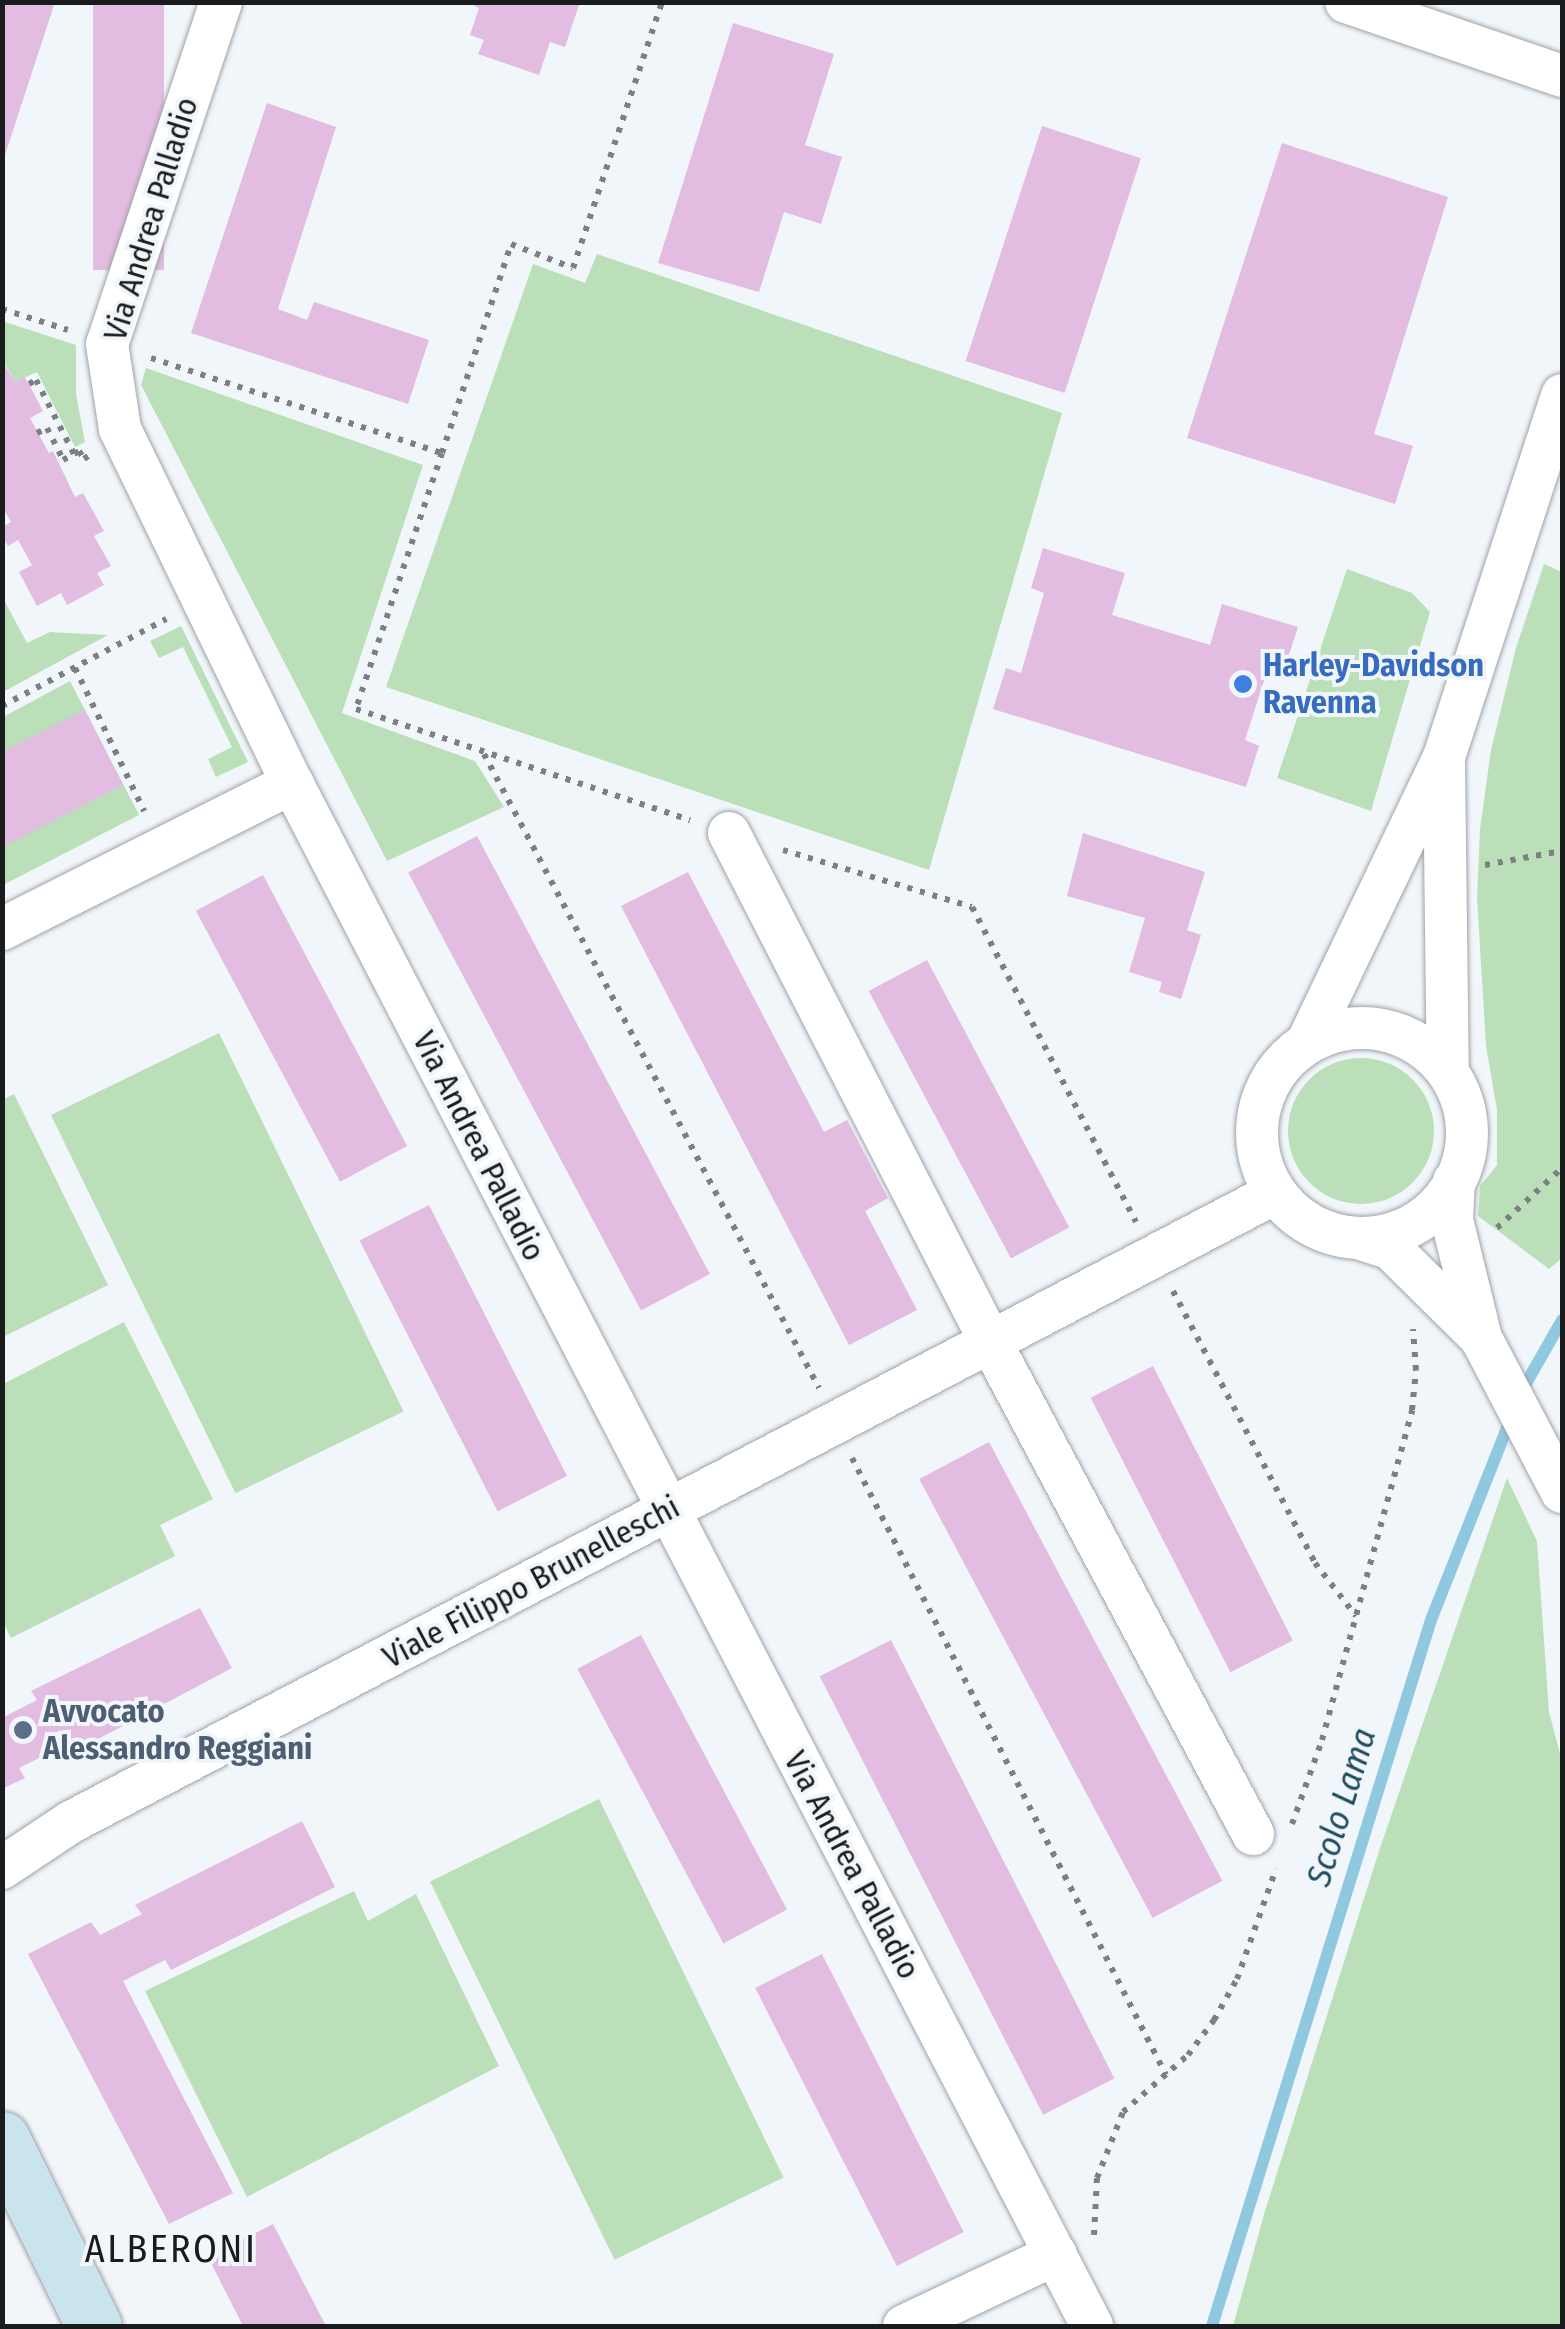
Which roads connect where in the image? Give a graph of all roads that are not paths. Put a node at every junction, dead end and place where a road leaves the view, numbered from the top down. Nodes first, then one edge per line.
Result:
1 (221, 2) edge
2 (1346, 2) edge
3 (1562, 76) edge
4 (1562, 395) edge
5 (1444, 756) junction
6 (292, 783) junction
7 (729, 833) road end
8 (2, 928) edge
9 (1308, 1042) junction
10 (1448, 1071) junction
11 (1454, 1181) junction
12 (1276, 1193) junction
13 (1358, 1238) junction
14 (990, 1341) junction
15 (1485, 1346) junction
16 (1561, 1488) edge
17 (667, 1512) junction
18 (71, 1822) junction
19 (1253, 1834) dead end
20 (2, 1839) edge
21 (2, 1868) edge
22 (2, 2139) edge
23 (1056, 2254) junction
24 (94, 2326) edge
25 (904, 2326) edge
26 (1092, 2326) edge

1 - 6 street, Via Andrea Palladio
2 - 3 street
4 - 5 street
5 - 9 street
5 - 10 street
6 - 8 street
6 - 17 street, Via Andrea Palladio
7 - 14 street
9 - 10 street
9 - 12 street
10 - 11 street
11 - 13 street
11 - 15 street
12 - 13 street
12 - 14 street, Viale Filippo Brunelleschi
13 - 15 street
14 - 17 street, Viale Filippo Brunelleschi
14 - 19 street
15 - 16 street
17 - 18 street, Viale Filippo Brunelleschi
17 - 23 street, Via Andrea Palladio
18 - 20 street, Viale Filippo Brunelleschi
18 - 21 street, Viale Filippo Brunelleschi
22 - 24 main road
23 - 25 street
23 - 26 street, Via Andrea Palladio

